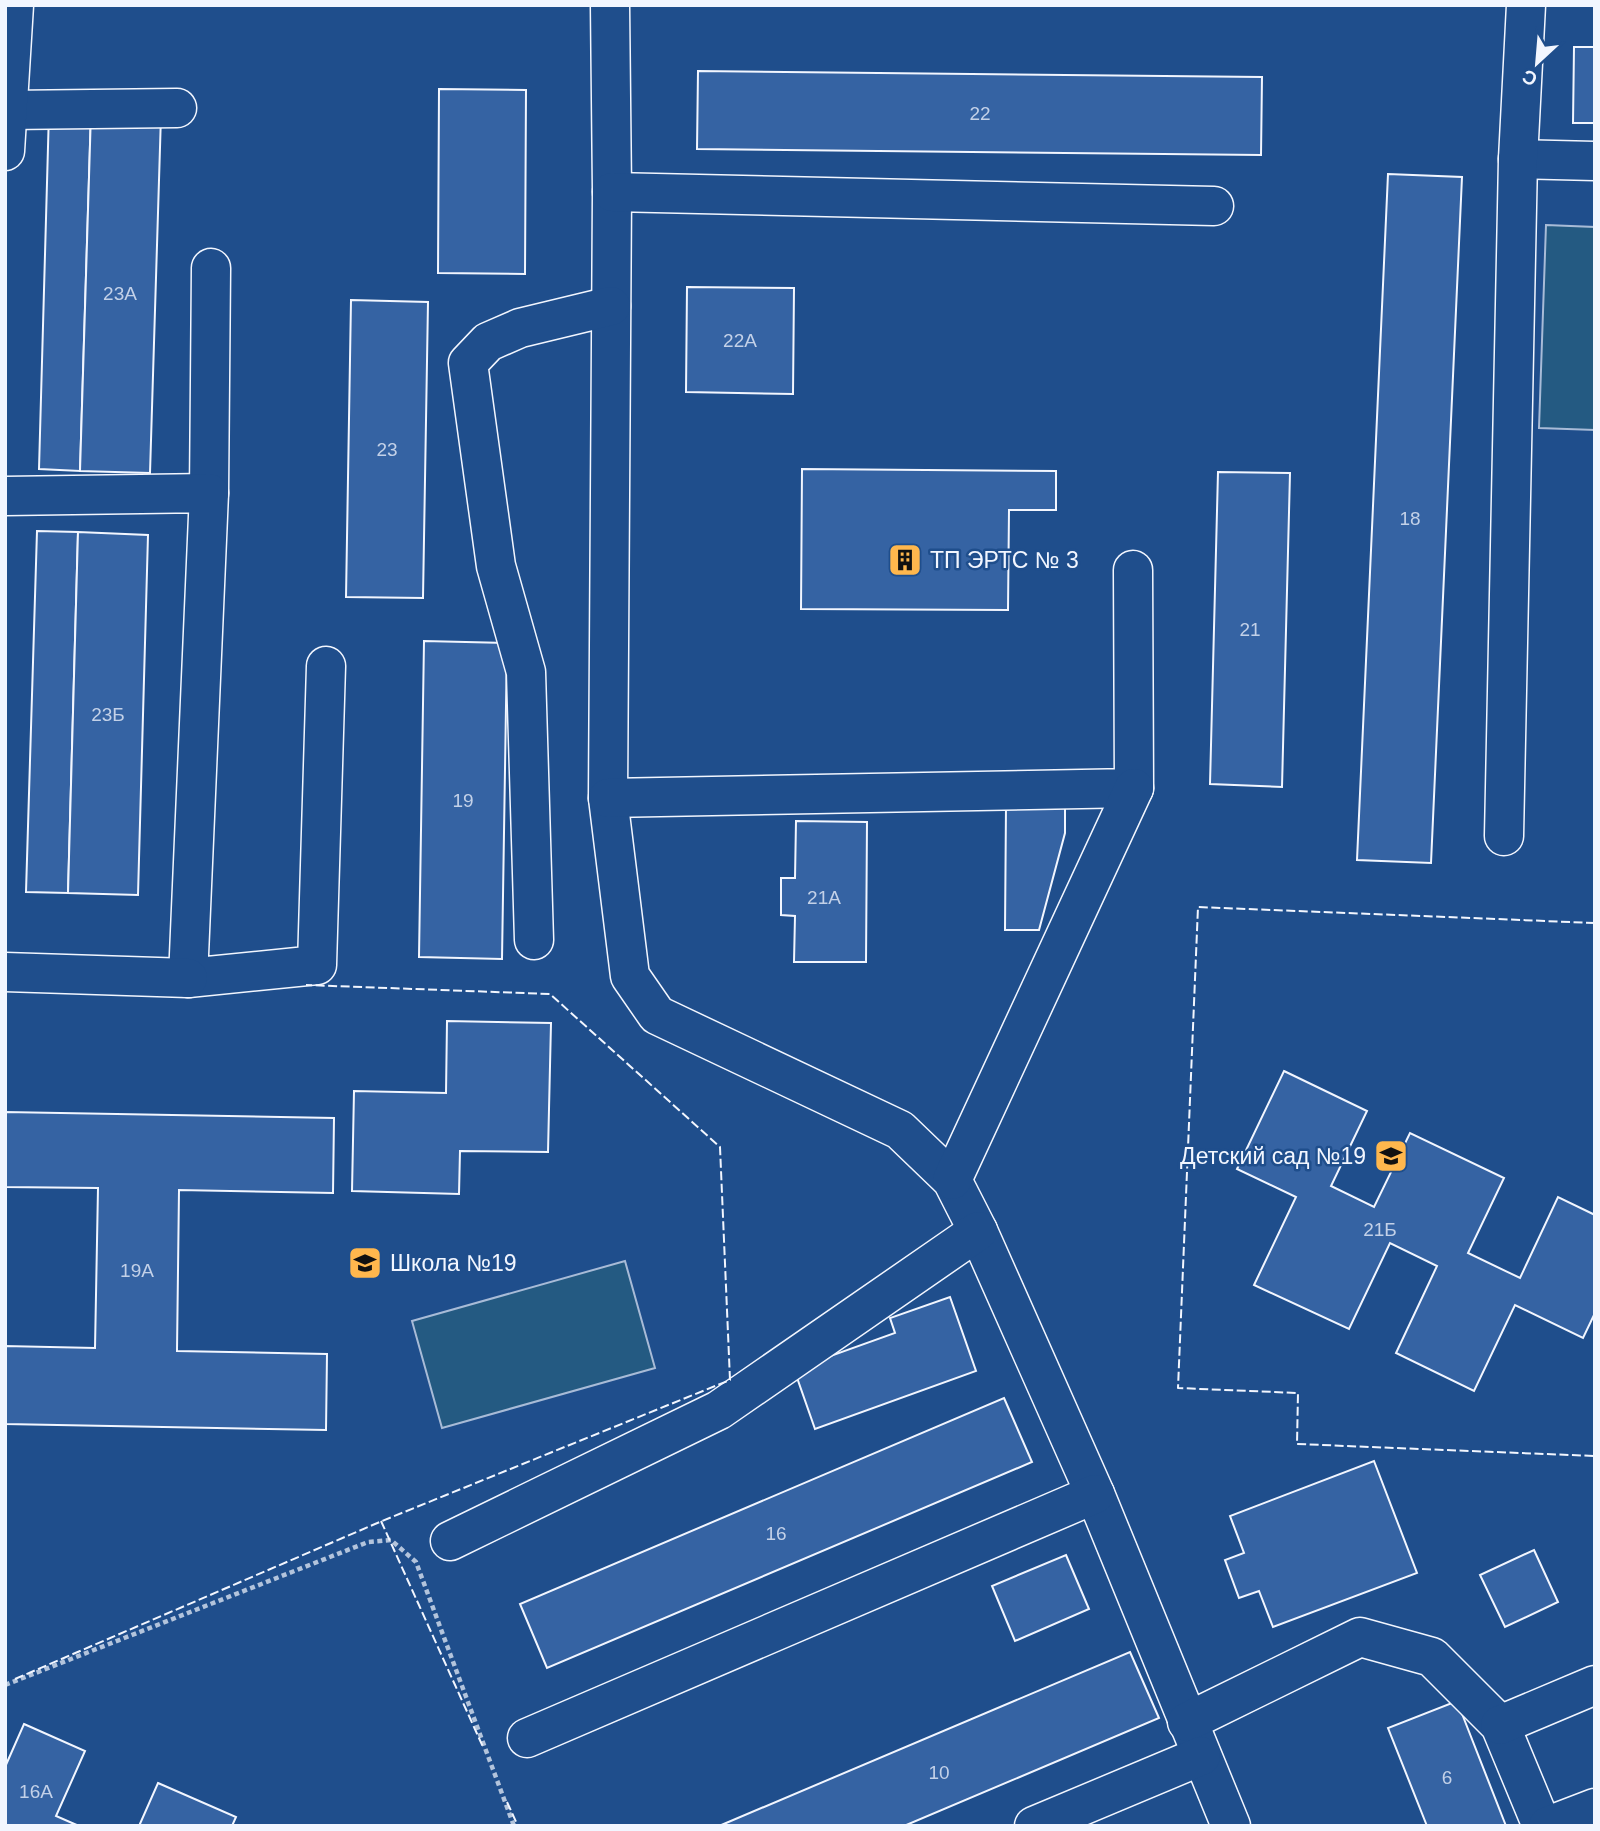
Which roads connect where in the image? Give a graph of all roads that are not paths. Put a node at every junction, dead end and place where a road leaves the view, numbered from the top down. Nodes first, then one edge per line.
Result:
1 (14, 5) edge
2 (610, 5) edge
3 (1526, 5) edge
4 (177, 108) dead end
5 (8, 110) junction
6 (5, 151) edge
7 (1518, 159) junction
8 (1595, 161) edge
9 (612, 192) junction
10 (1214, 206) dead end
11 (211, 268) dead end
12 (611, 306) junction
13 (209, 493) junction
14 (5, 496) edge
15 (1133, 569) dead end
16 (326, 666) dead end
17 (1134, 788) junction
18 (608, 798) junction
19 (1504, 836) dead end
20 (534, 940) dead end
21 (5, 972) edge
22 (188, 978) junction
23 (952, 1180) junction
24 (978, 1231) junction
25 (1096, 1494) junction
26 (450, 1541) dead end
27 (1595, 1685) edge
28 (1500, 1725) junction
29 (527, 1738) dead end
30 (1194, 1739) junction
31 (1595, 1808) edge
32 (1034, 1826) edge
33 (1231, 1826) edge
34 (1542, 1826) edge
35 (1548, 1826) edge

1 - 5 street
2 - 9 street
3 - 7 street
4 - 5 street
5 - 6 street
7 - 8 street
7 - 19 street
9 - 10 street
9 - 12 street
11 - 13 street
12 - 18 street
12 - 20 street
13 - 14 street
13 - 22 street
15 - 17 street
16 - 22 street
17 - 18 street
17 - 23 street
18 - 23 street
21 - 22 street
23 - 24 street
24 - 25 street
24 - 26 street
25 - 29 street
25 - 30 street
27 - 28 street
28 - 30 street
28 - 34 street
30 - 32 street
30 - 33 street
31 - 35 street

